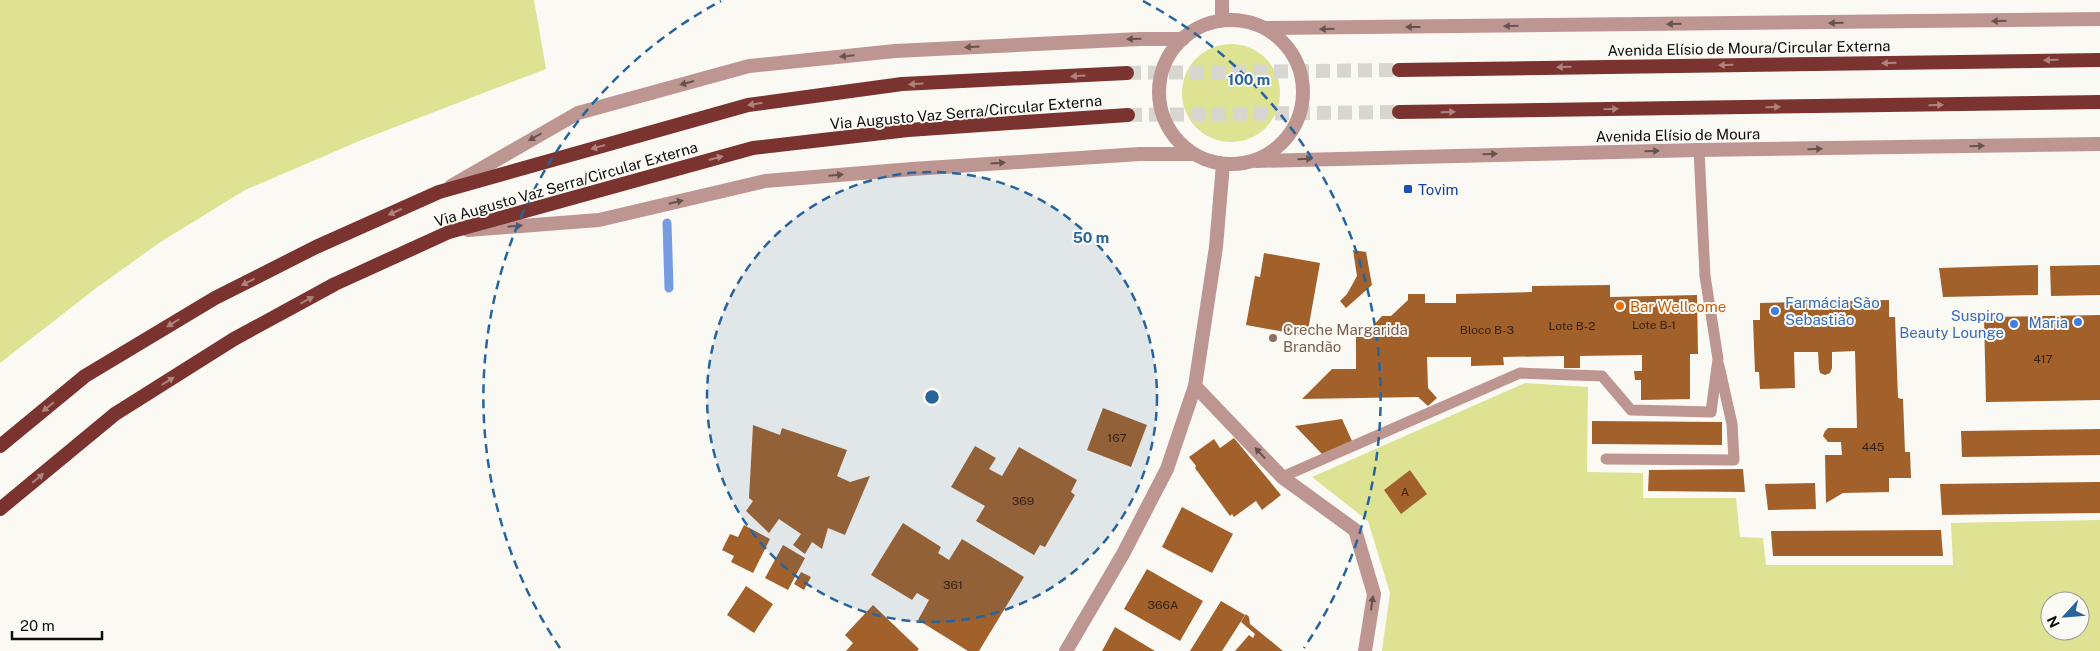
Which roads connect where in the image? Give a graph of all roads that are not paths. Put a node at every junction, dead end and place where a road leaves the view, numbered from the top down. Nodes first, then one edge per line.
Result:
1 (1222, 0) edge
2 (2100, 19) edge
3 (1222, 20) junction
4 (1266, 28) junction
5 (1183, 39) junction
6 (2100, 60) edge
7 (1399, 70) tunnel mouth
8 (1127, 73) tunnel mouth
9 (2100, 102) edge
10 (1399, 112) tunnel mouth
11 (1128, 115) tunnel mouth
12 (2100, 144) edge
13 (1699, 150) junction
14 (1193, 154) junction
15 (1256, 161) junction
16 (1223, 164) junction
17 (439, 192) junction
18 (449, 232) junction
19 (1718, 359) junction
20 (1195, 386) junction
21 (0, 446) edge
22 (1606, 459) dead end
23 (1282, 477) junction
24 (0, 509) edge
25 (1066, 651) edge
26 (1365, 651) edge

1 - 3 street
2 -> 4 street
3 - 4 street
3 - 5 street
4 - 15 street
5 - 14 street
5 -> 17 street
6 -> 7 highway, Avenida Elísio de Moura/Circular Externa
8 -> 17 highway, Via Augusto Vaz Serra/Circular Externa
10 -> 9 highway
18 -> 11 highway, Via Augusto Vaz Serra/Circular Externa
13 -> 12 street, Avenida Elísio de Moura
15 -> 13 street, Avenida Elísio de Moura
13 - 19 lane
14 - 16 street
18 -> 14 street
15 - 16 street
16 - 20 street
17 -> 21 highway, Via Augusto Vaz Serra/Circular Externa
24 -> 18 highway, Via Augusto Vaz Serra/Circular Externa
19 - 22 lane
19 - 23 lane
23 -> 20 street
20 - 25 street
26 -> 23 street

